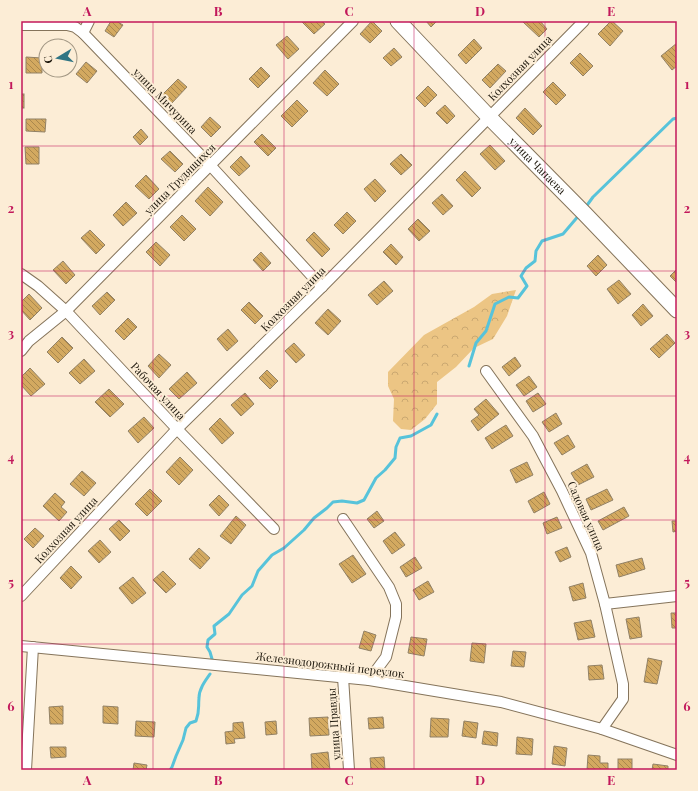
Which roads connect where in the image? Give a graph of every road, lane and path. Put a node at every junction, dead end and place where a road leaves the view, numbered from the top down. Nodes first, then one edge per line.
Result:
1 (89, 21) edge
2 (353, 21) edge
3 (398, 21) edge
4 (584, 21) edge
5 (21, 25) edge
6 (83, 33) junction
7 (489, 117) junction
8 (210, 165) junction
9 (21, 274) edge
10 (322, 287) junction
11 (677, 310) edge
12 (66, 311) junction
13 (21, 351) edge
14 (486, 371) dead end
15 (177, 429) junction
16 (343, 519) dead end
17 (274, 529) dead end
18 (21, 596) edge
19 (677, 596) edge
20 (605, 604) junction
21 (21, 646) edge
22 (33, 647) junction
23 (343, 677) junction
24 (369, 680) junction
25 (602, 729) junction
26 (677, 755) edge
27 (26, 770) edge
28 (349, 770) edge

1 - 6 street
2 - 8 street, улица Трудящихся
3 - 7 street, улица Чапаева
4 - 7 street, Колхозная улица
5 - 6 street, улица Мичурина
6 - 8 street, улица Мичурина
7 - 10 street, Колхозная улица
7 - 11 street, улица Чапаева
8 - 10 street, улица Мичурина
8 - 12 street, улица Трудящихся
9 - 12 street, Рабочая улица
10 - 15 street, Колхозная улица
12 - 13 street, улица Трудящихся
12 - 15 street, Рабочая улица
14 - 20 street, Садовая улица
15 - 17 street, Рабочая улица
15 - 18 street, Колхозная улица
16 - 24 street
19 - 20 street
20 - 25 street, Садовая улица
21 - 22 street, Железнодорожный переулок
22 - 23 street, Железнодорожный переулок
22 - 27 street
23 - 24 street, Железнодорожный переулок
23 - 28 street, улица Правды
24 - 25 street, Железнодорожный переулок
25 - 26 street, Железнодорожный переулок

